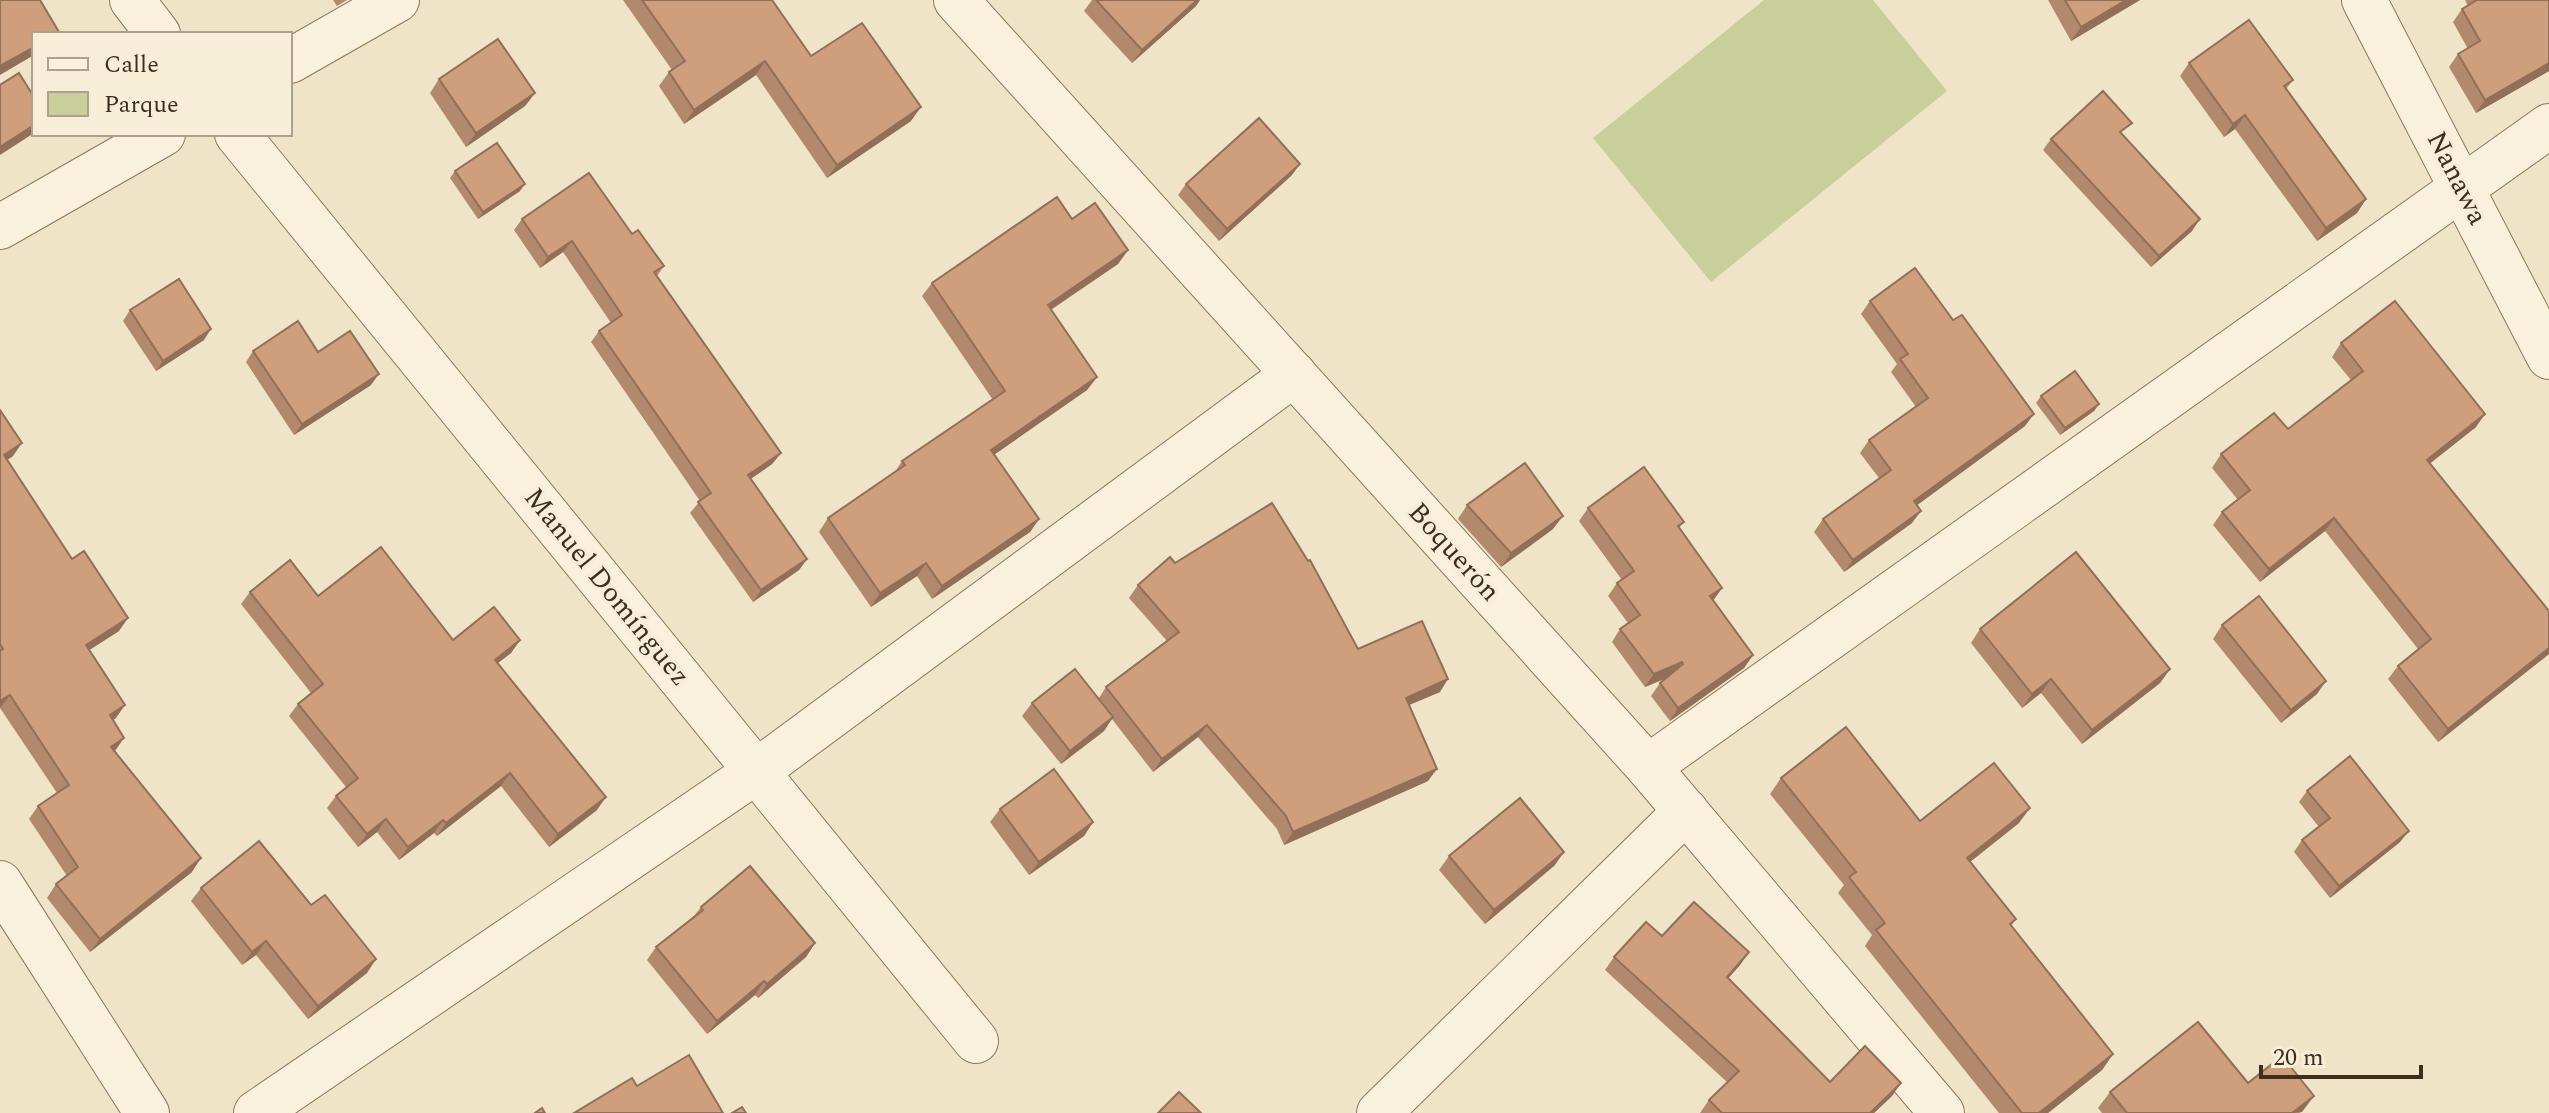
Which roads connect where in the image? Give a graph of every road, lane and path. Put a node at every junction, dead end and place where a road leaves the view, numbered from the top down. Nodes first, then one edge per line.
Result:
1 (132, 0) edge
2 (397, 0) edge
3 (956, 0) edge
4 (2364, 0) edge
5 (156, 32) edge
6 (292, 60) edge
7 (2549, 126) edge
8 (159, 136) edge
9 (239, 136) edge
10 (2461, 186) junction
11 (0, 227) edge
12 (2549, 357) edge
13 (1294, 374) junction
14 (1648, 767) junction
15 (757, 771) junction
16 (1686, 811) junction
17 (0, 883) edge
18 (976, 1041) dead end
19 (147, 1113) edge
20 (256, 1113) edge
21 (1379, 1113) edge
22 (1942, 1113) edge

1 - 5 street
2 - 6 street
3 - 13 street, Boquerón
4 - 10 street, Nanawa
7 - 10 street
8 - 11 street
9 - 15 street, Manuel Domínguez
10 - 12 street, Nanawa
10 - 14 street
13 - 14 street, Boquerón
13 - 15 street
14 - 16 street, Boquerón
15 - 18 street, Manuel Domínguez
15 - 20 street
16 - 21 street
16 - 22 street, Boquerón
17 - 19 street

